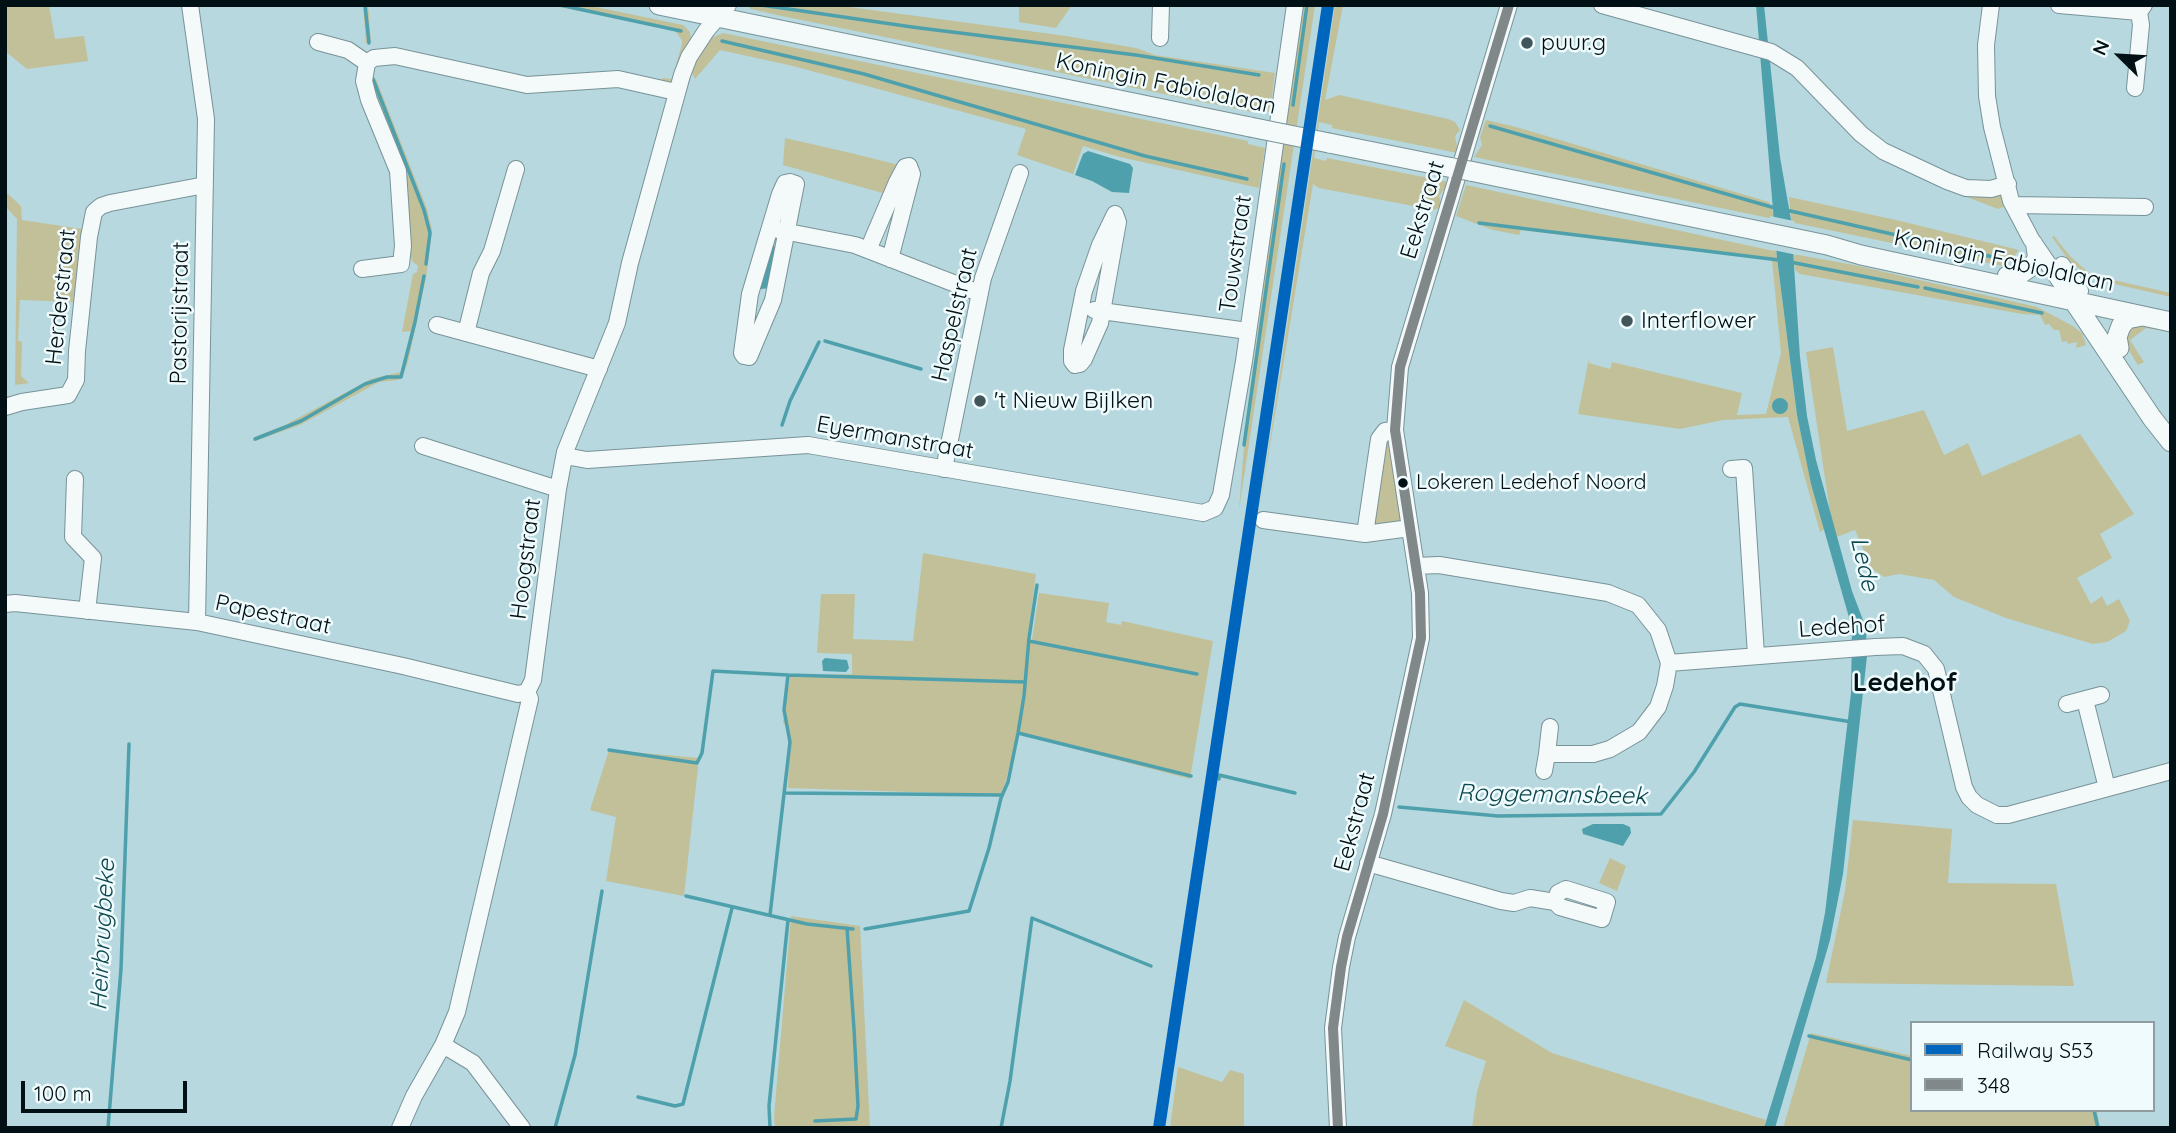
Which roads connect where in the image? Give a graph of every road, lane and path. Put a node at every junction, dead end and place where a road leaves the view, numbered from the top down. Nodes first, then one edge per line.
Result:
1 (190, 5) edge
2 (659, 5) edge
3 (1161, 5) edge
4 (1295, 5) edge
5 (1509, 5) edge
6 (1602, 5) edge
7 (1991, 5) edge
8 (2059, 5) edge
9 (2141, 9) edge
10 (688, 11) junction
11 (723, 11) edge
12 (1160, 38) dead end
13 (318, 42) dead end
14 (690, 57) junction
15 (367, 63) junction
16 (2135, 88) dead end
17 (676, 92) junction
18 (516, 169) dead end
19 (1020, 173) dead end
20 (2008, 184) junction
21 (205, 185) junction
22 (2018, 205) junction
23 (2145, 207) dead end
24 (769, 228) junction
25 (787, 232) junction
26 (2034, 243) junction
27 (1827, 245) junction
28 (868, 250) junction
29 (890, 259) junction
30 (362, 268) dead end
31 (2006, 275) junction
32 (979, 293) junction
33 (750, 294) junction
34 (2077, 296) junction
35 (773, 300) junction
36 (1081, 307) junction
37 (2171, 310) edge
38 (1103, 311) junction
39 (2148, 317) junction
40 (2171, 322) edge
41 (437, 325) dead end
42 (1248, 331) junction
43 (466, 333) junction
44 (2119, 348) junction
45 (599, 369) junction
46 (5, 407) edge
47 (2171, 429) edge
48 (1395, 430) junction
49 (2171, 442) edge
50 (423, 446) dead end
51 (565, 456) junction
52 (1743, 468) dead end
53 (944, 469) junction
54 (75, 479) dead end
55 (558, 489) junction
56 (1215, 508) joint
57 (1263, 520) dead end
58 (1410, 528) junction
59 (1366, 534) junction
60 (1416, 566) junction
61 (5, 604) edge
62 (87, 611) junction
63 (197, 622) junction
64 (1756, 655) junction
65 (1670, 663) junction
66 (527, 692) junction
67 (2067, 704) dead end
68 (1550, 727) dead end
69 (1547, 754) junction
70 (1544, 771) dead end
71 (2171, 771) edge
72 (2107, 788) junction
73 (1368, 863) junction
74 (1555, 902) dead end
75 (443, 1045) junction
76 (400, 1128) edge
77 (522, 1128) edge
78 (1338, 1128) edge

1 - 21 street, Pastorijstraat
2 - 10 main road, Koningin Fabiolalaan
3 - 12 street
4 - 42 street, Touwstraat
5 - 48 street, Eekstraat
6 - 20 street
7 - 20 street
8 - 9 street
9 - 16 street
10 - 11 main road, Koningin Fabiolalaan
10 - 14 street
11 - 14 street, Hoogstraat
11 - 27 main road, Koningin Fabiolalaan, bridge
13 - 15 street
14 - 17 street, Hoogstraat
15 - 17 street
15 - 30 street
17 - 45 street, Hoogstraat
18 - 43 street
19 - 32 street, Haspelstraat
20 - 22 street
21 - 46 street, Herderstraat
21 - 63 street, Pastorijstraat
22 - 23 street
22 - 26 street
22 - 34 street
24 - 25 street
24 - 25 street
24 - 33 street
25 - 28 street
25 - 35 street
26 - 31 street
26 - 34 street
27 - 31 main road, Koningin Fabiolalaan
27 - 34 main road, Koningin Fabiolalaan
28 - 29 street
28 - 29 street
29 - 32 street
31 - 34 main road, Koningin Fabiolalaan
32 - 53 street, Haspelstraat
33 - 35 street
33 - 35 street
34 - 37 main road, Koningin Fabiolalaan
34 - 39 main road, Koningin Fabiolalaan
34 - 44 main road
34 - 49 main road
36 - 38 street
36 - 38 street
36 - 38 street
38 - 42 street
39 - 40 main road, Koningin Fabiolalaan
39 - 44 main road
41 - 43 street
42 - 56 street, Touwstraat
43 - 45 street
44 - 47 main road
45 - 51 street, Hoogstraat
48 - 58 street, Eekstraat
48 - 59 street
50 - 55 street
51 - 53 street, Eyermanstraat
51 - 55 street, Hoogstraat
52 - 64 street
53 - 56 street, Eyermanstraat
54 - 62 street
55 - 66 street, Hoogstraat
57 - 59 street
58 - 59 street
58 - 60 street, Eekstraat
60 - 65 street
60 - 73 street, Eekstraat
61 - 62 street, Papestraat
62 - 63 street, Papestraat
63 - 66 street, Papestraat
64 - 65 street, Ledehof
64 - 72 street, Ledehof
65 - 69 street
66 - 75 street, Hoogstraat
67 - 72 street
68 - 69 street
69 - 70 street
71 - 72 street, Ledehof
73 - 74 street
73 - 78 street, Eekstraat
75 - 76 street, Hoogstraat
75 - 77 street

